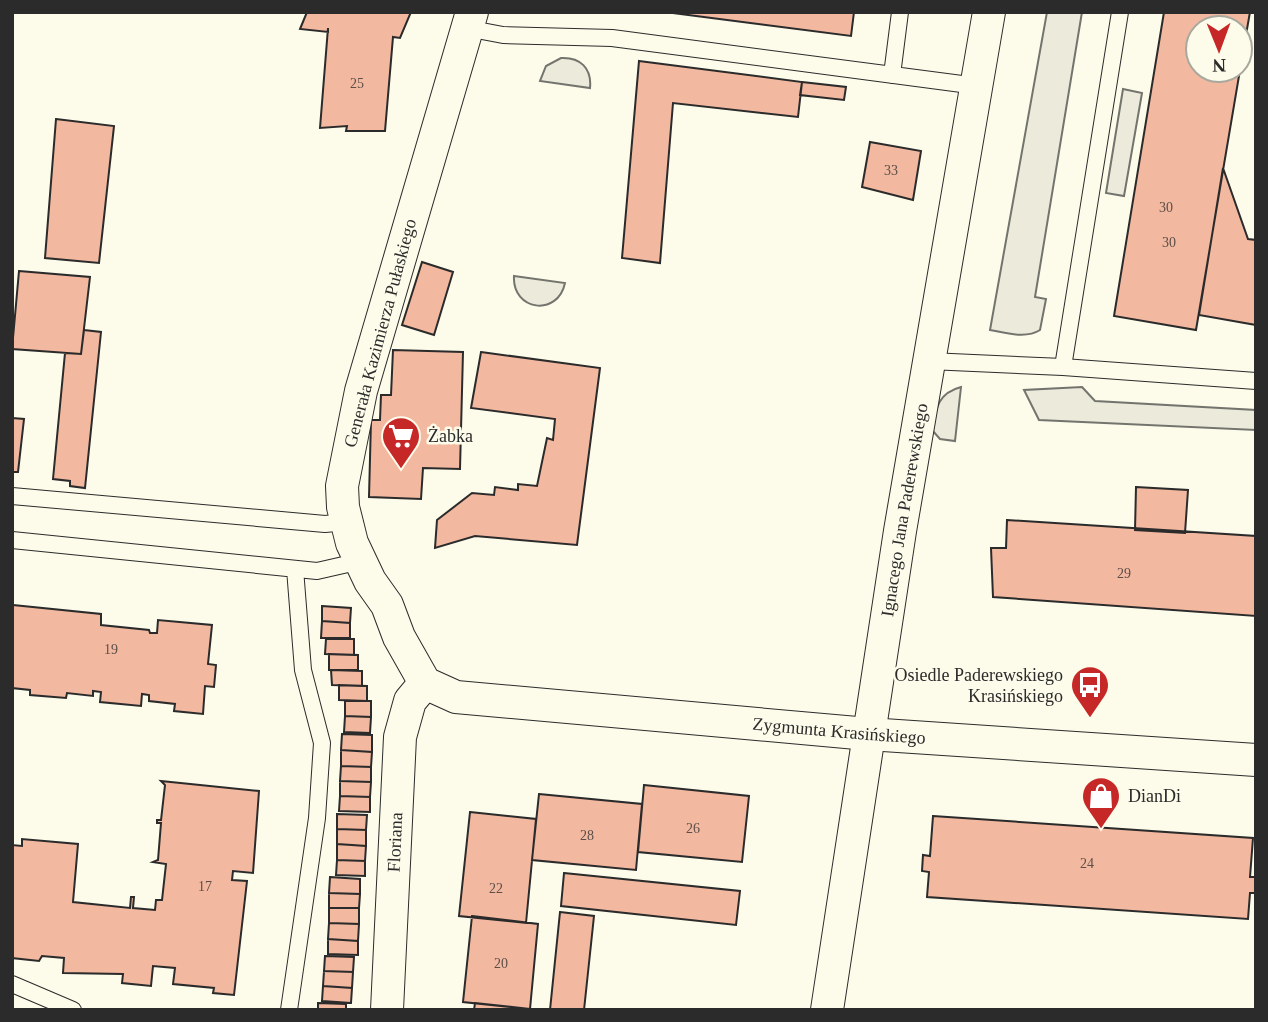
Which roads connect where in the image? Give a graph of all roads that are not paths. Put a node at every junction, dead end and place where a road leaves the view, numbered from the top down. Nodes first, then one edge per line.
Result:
1 (900, 12) edge
2 (989, 12) edge
3 (1120, 12) edge
4 (469, 20) edge
5 (892, 75) junction
6 (977, 86) junction
7 (929, 361) junction
8 (1063, 367) junction
9 (1256, 382) edge
10 (12, 496) edge
11 (346, 522) junction
12 (12, 540) edge
13 (361, 561) junction
14 (295, 569) junction
15 (425, 683) junction
16 (868, 734) junction
17 (1256, 760) edge
18 (12, 984) edge
19 (73, 1010) edge
20 (289, 1010) edge
21 (387, 1010) edge
22 (827, 1010) edge

1 - 5 lane
2 - 6 street, Ignacego Jana Paderewskiego
3 - 8 lane
4 - 5 lane
4 - 11 street, Generała Kazimierza Pułaskiego
5 - 6 lane
6 - 7 street, Ignacego Jana Paderewskiego
7 - 8 lane
7 - 16 street, Ignacego Jana Paderewskiego
8 - 9 lane
10 - 11 lane
11 - 13 street, Generała Kazimierza Pułaskiego
12 - 14 lane
13 - 14 lane
13 - 15 street, Generała Kazimierza Pułaskiego
14 - 20 lane
15 - 16 street, Zygmunta Krasińskiego
15 - 21 street, Floriana
16 - 17 street, Zygmunta Krasińskiego
16 - 22 street, Ignacego Jana Paderewskiego
18 - 19 lane

